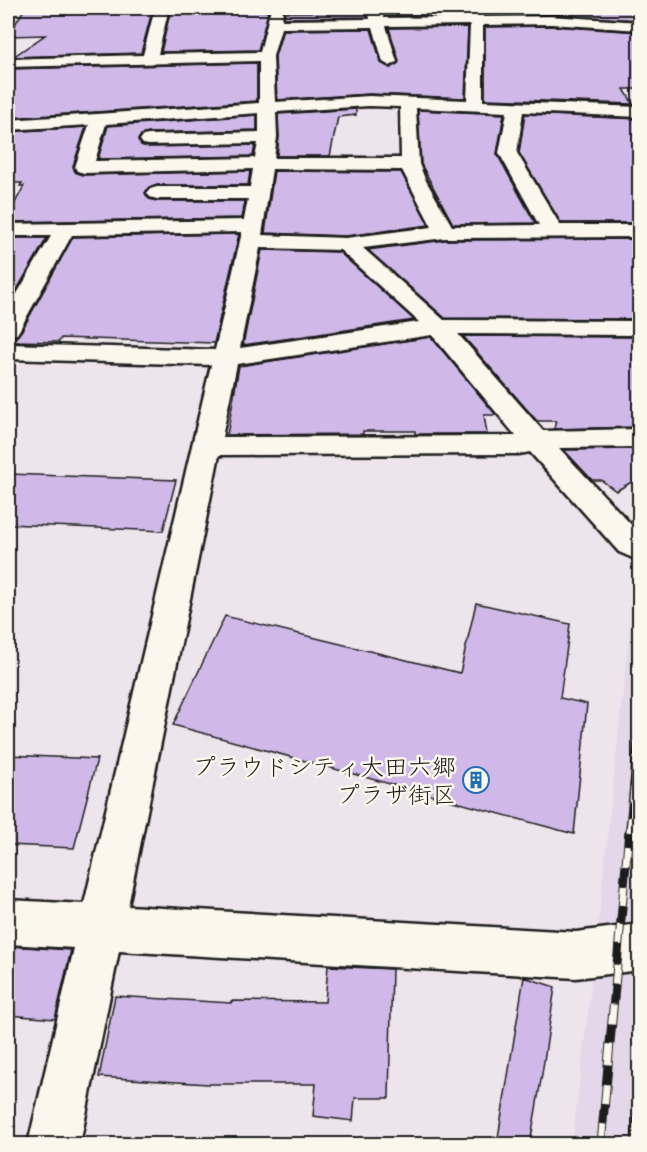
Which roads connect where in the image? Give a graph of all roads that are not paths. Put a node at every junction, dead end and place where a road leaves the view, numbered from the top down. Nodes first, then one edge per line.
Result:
1 (162, 8) edge
2 (277, 8) edge
3 (374, 8) edge
4 (477, 15) edge
5 (378, 23) junction
6 (275, 24) junction
7 (620, 25) junction
8 (639, 26) edge
9 (627, 40) dead end
10 (266, 57) junction
11 (149, 60) junction
12 (390, 62) dead end
13 (8, 63) edge
14 (408, 102) junction
15 (475, 105) junction
16 (516, 106) junction
17 (267, 108) junction
18 (639, 112) edge
19 (99, 119) junction
20 (8, 125) edge
21 (268, 138) junction
22 (149, 140) dead end
23 (264, 163) junction
24 (410, 164) junction
25 (157, 193) dead end
26 (259, 193) junction
27 (65, 229) junction
28 (8, 230) edge
29 (554, 231) junction
30 (639, 231) edge
31 (445, 232) junction
32 (253, 234) junction
33 (346, 244) junction
34 (438, 327) junction
35 (639, 328) edge
36 (8, 329) edge
37 (8, 351) edge
38 (225, 358) junction
39 (639, 438) edge
40 (536, 441) junction
41 (206, 446) junction
42 (639, 549) edge
43 (8, 922) edge
44 (102, 927) junction
45 (639, 946) edge
46 (54, 1144) edge

1 - 11 street
2 - 6 street
3 - 5 street
4 - 5 street
4 - 7 street
4 - 15 street
5 - 6 street
5 - 12 street
6 - 10 street
7 - 8 street
7 - 9 street
10 - 11 street
10 - 17 street
11 - 13 street
14 - 15 street
14 - 17 street
14 - 24 street
15 - 16 street
16 - 18 street
16 - 29 street
17 - 19 street
17 - 21 street
19 - 20 street
19 - 23 street
21 - 22 street
21 - 23 street
23 - 24 street
23 - 26 street
24 - 31 street
25 - 26 street
26 - 32 street
27 - 28 street
27 - 32 street
27 - 36 street
29 - 30 street
29 - 31 street
31 - 33 street
32 - 33 street
32 - 38 street
33 - 34 street
34 - 35 street
34 - 38 street
34 - 40 street
37 - 38 street
38 - 41 street
39 - 40 street
40 - 41 street
40 - 42 street
41 - 44 street
43 - 44 street
44 - 45 street
44 - 46 street

